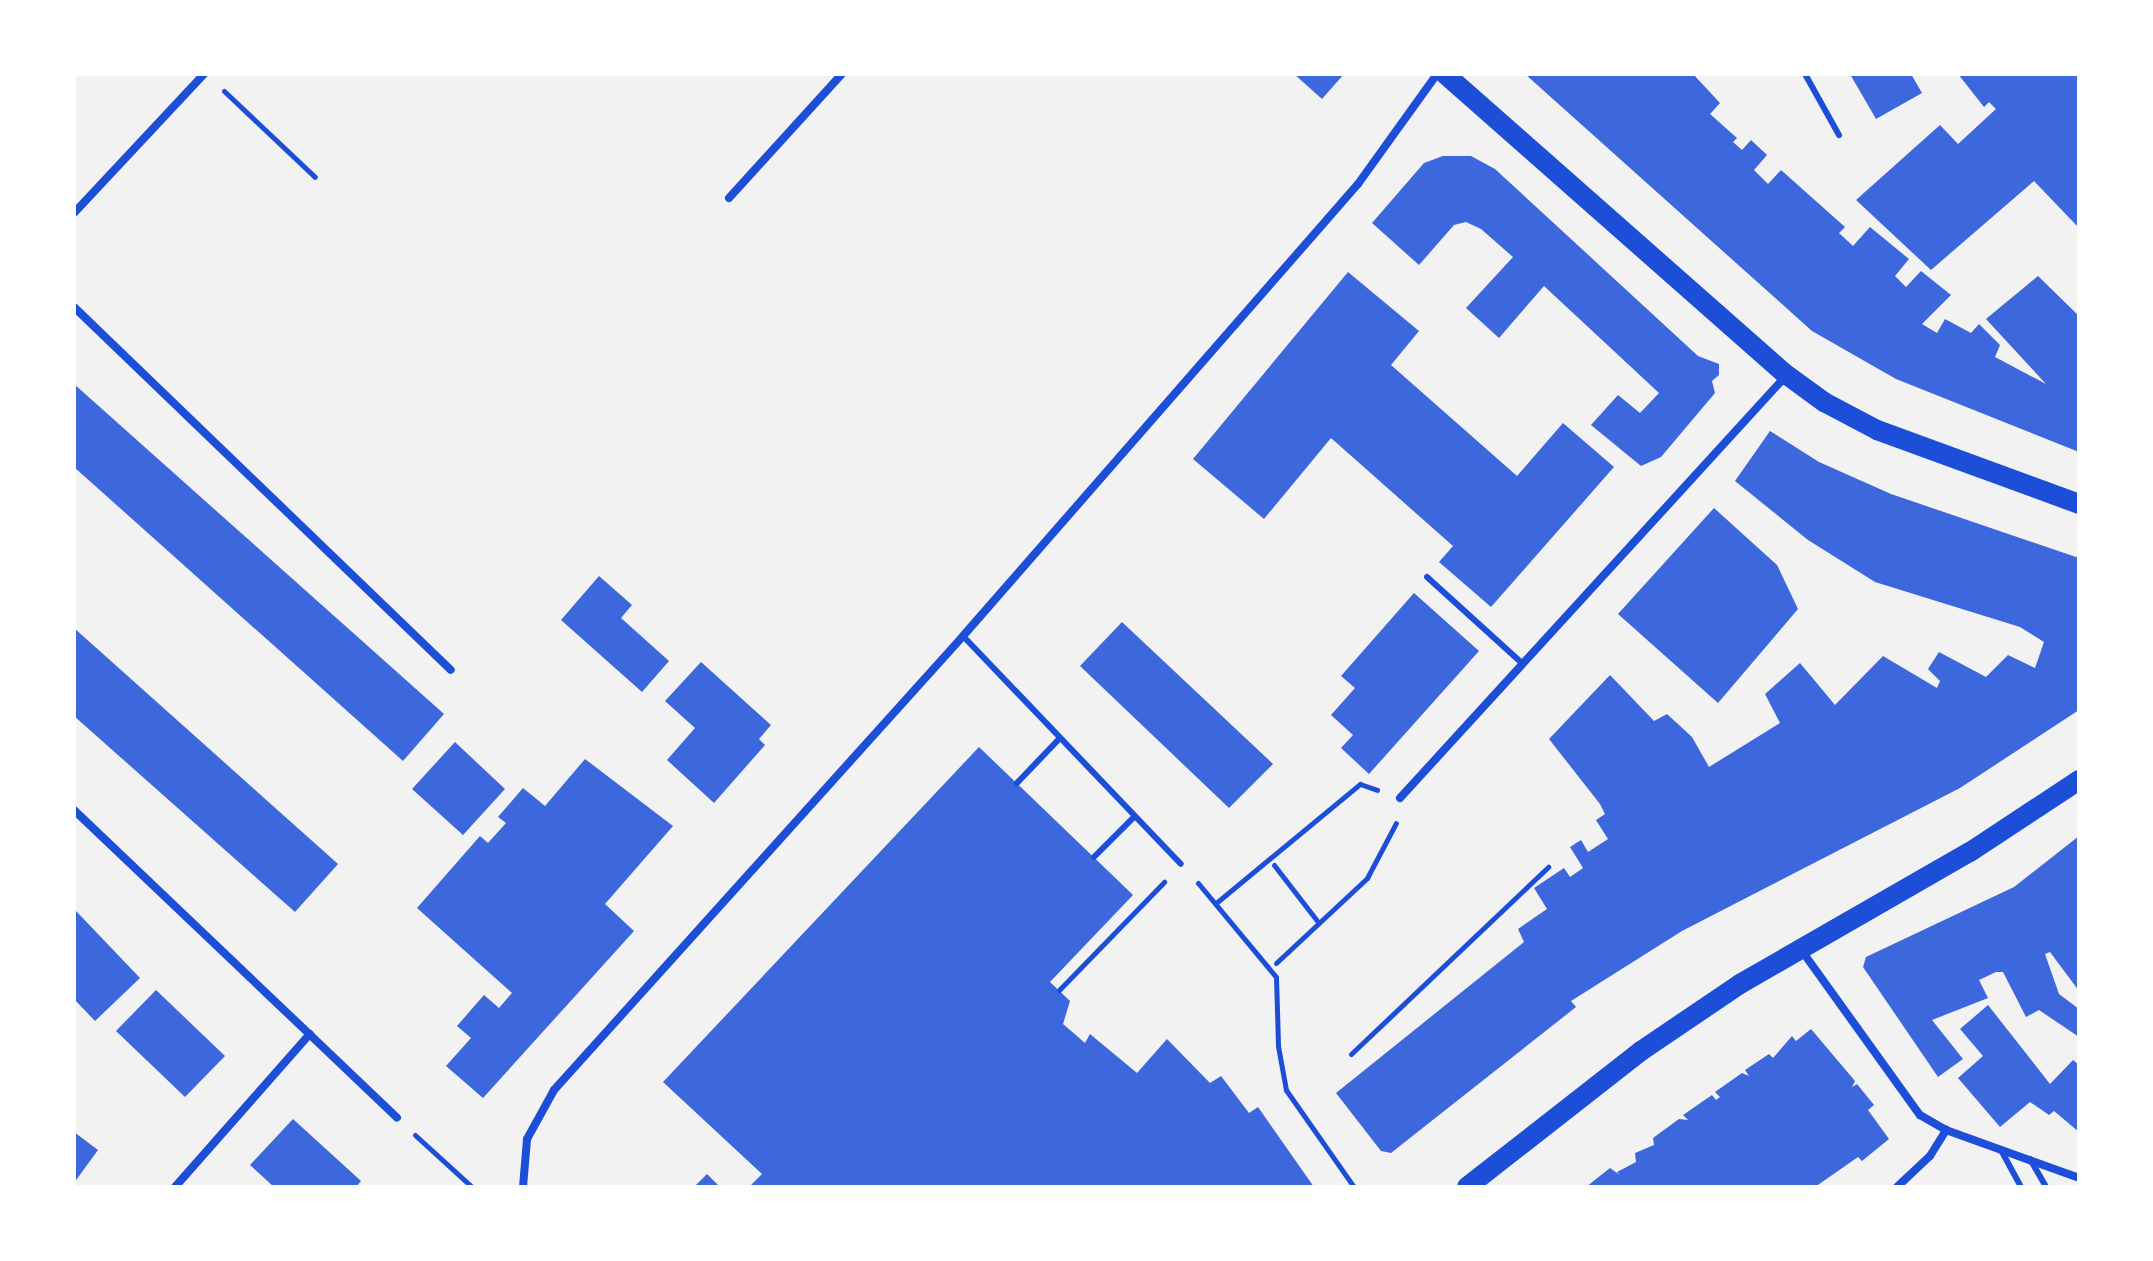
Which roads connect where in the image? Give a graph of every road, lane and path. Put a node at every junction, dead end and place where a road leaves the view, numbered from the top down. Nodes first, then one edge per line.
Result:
1 (204, 74) edge
2 (842, 74) edge
3 (1437, 74) edge
4 (1445, 74) edge
5 (1805, 74) edge
6 (217, 85) dead end
7 (1839, 135) dead end
8 (315, 177) dead end
9 (729, 198) dead end
10 (74, 213) edge
11 (74, 307) edge
12 (1787, 375) junction
13 (2079, 504) edge
14 (1427, 577) dead end
15 (963, 636) junction
16 (1522, 663) junction
17 (451, 670) dead end
18 (1059, 739) junction
19 (2079, 780) edge
20 (1017, 783) dead end
21 (1400, 798) junction
22 (74, 810) edge
23 (1133, 818) junction
24 (1094, 857) dead end
25 (1181, 864) junction
26 (1274, 865) dead end
27 (1548, 867) dead end
28 (1216, 903) junction
29 (1318, 922) junction
30 (1799, 947) junction
31 (1276, 963) dead end
32 (1059, 990) dead end
33 (310, 1034) junction
34 (1351, 1054) dead end
35 (397, 1118) joint
36 (1946, 1130) junction
37 (2001, 1150) junction
38 (2030, 1159) junction
39 (2079, 1178) edge
40 (175, 1187) edge
41 (472, 1187) edge
42 (523, 1187) edge
43 (1354, 1187) edge
44 (1467, 1187) edge
45 (1897, 1187) edge
46 (2021, 1187) edge
47 (2046, 1187) edge

1 - 10 street
2 - 9 street
3 - 15 street
4 - 12 main road
5 - 7 lane
6 - 8 path
11 - 17 street
12 - 13 main road
12 - 16 street
14 - 16 lane
15 - 18 lane
15 - 42 street
16 - 21 street
18 - 20 lane
18 - 23 lane
19 - 30 main road
21 - 28 path
21 - 29 path
22 - 33 street
23 - 24 lane
23 - 25 lane
25 - 28 path
25 - 32 path
26 - 29 path
27 - 34 path
28 - 43 path
29 - 31 path
30 - 36 street
30 - 44 main road
33 - 35 street
33 - 40 street
35 - 41 path
36 - 37 street
36 - 45 street
37 - 38 street
37 - 46 lane
38 - 39 street
38 - 47 lane

